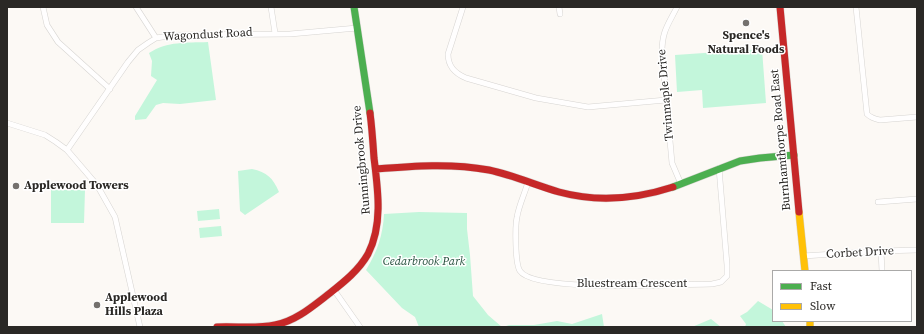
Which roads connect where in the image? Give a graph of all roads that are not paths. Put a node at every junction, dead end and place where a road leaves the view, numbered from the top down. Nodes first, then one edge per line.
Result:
1 (43, 7) edge
2 (136, 7) edge
3 (271, 7) edge
4 (354, 7) edge
5 (463, 7) edge
6 (559, 7) edge
7 (677, 7) edge
8 (780, 7) edge
9 (856, 7) edge
10 (560, 14) dead end
11 (357, 28) junction
12 (275, 33) junction
13 (156, 38) junction
14 (110, 89) junction
15 (666, 100) junction
16 (917, 117) edge
17 (7, 122) edge
18 (67, 150) junction
19 (794, 155) junction
20 (719, 168) junction
21 (376, 169) junction
22 (528, 182) junction
23 (681, 184) junction
24 (917, 199) edge
25 (878, 202) dead end
26 (917, 250) edge
27 (881, 251) junction
28 (803, 256) junction
29 (805, 270) edge
30 (882, 270) edge
31 (334, 290) junction
32 (140, 327) edge
33 (217, 327) edge
34 (360, 327) edge

1 - 14 street
2 - 13 street
3 - 12 street
4 - 11 street, Runningbrook Drive
5 - 15 street
6 - 10 street
7 - 15 street, Twinmaple Drive
8 - 19 street, Burnhamthorpe Road East
9 - 16 street
11 - 12 street, Wagondust Road
11 - 21 street, Runningbrook Drive
12 - 13 street, Wagondust Road
13 - 14 street, Wagondust Road
14 - 18 street, Wagondust Road
15 - 23 street, Twinmaple Drive
17 - 18 street
18 - 32 street
19 - 20 street
19 - 28 street, Burnhamthorpe Road East
20 - 22 street, Bluestream Crescent
20 - 23 street
21 - 22 street
21 - 31 street, Runningbrook Drive
22 - 23 street
24 - 25 street
26 - 27 street, Corbet Drive
27 - 28 street, Corbet Drive
27 - 30 street
28 - 29 street, Burnhamthorpe Road East
31 - 33 street, Runningbrook Drive
31 - 34 street

